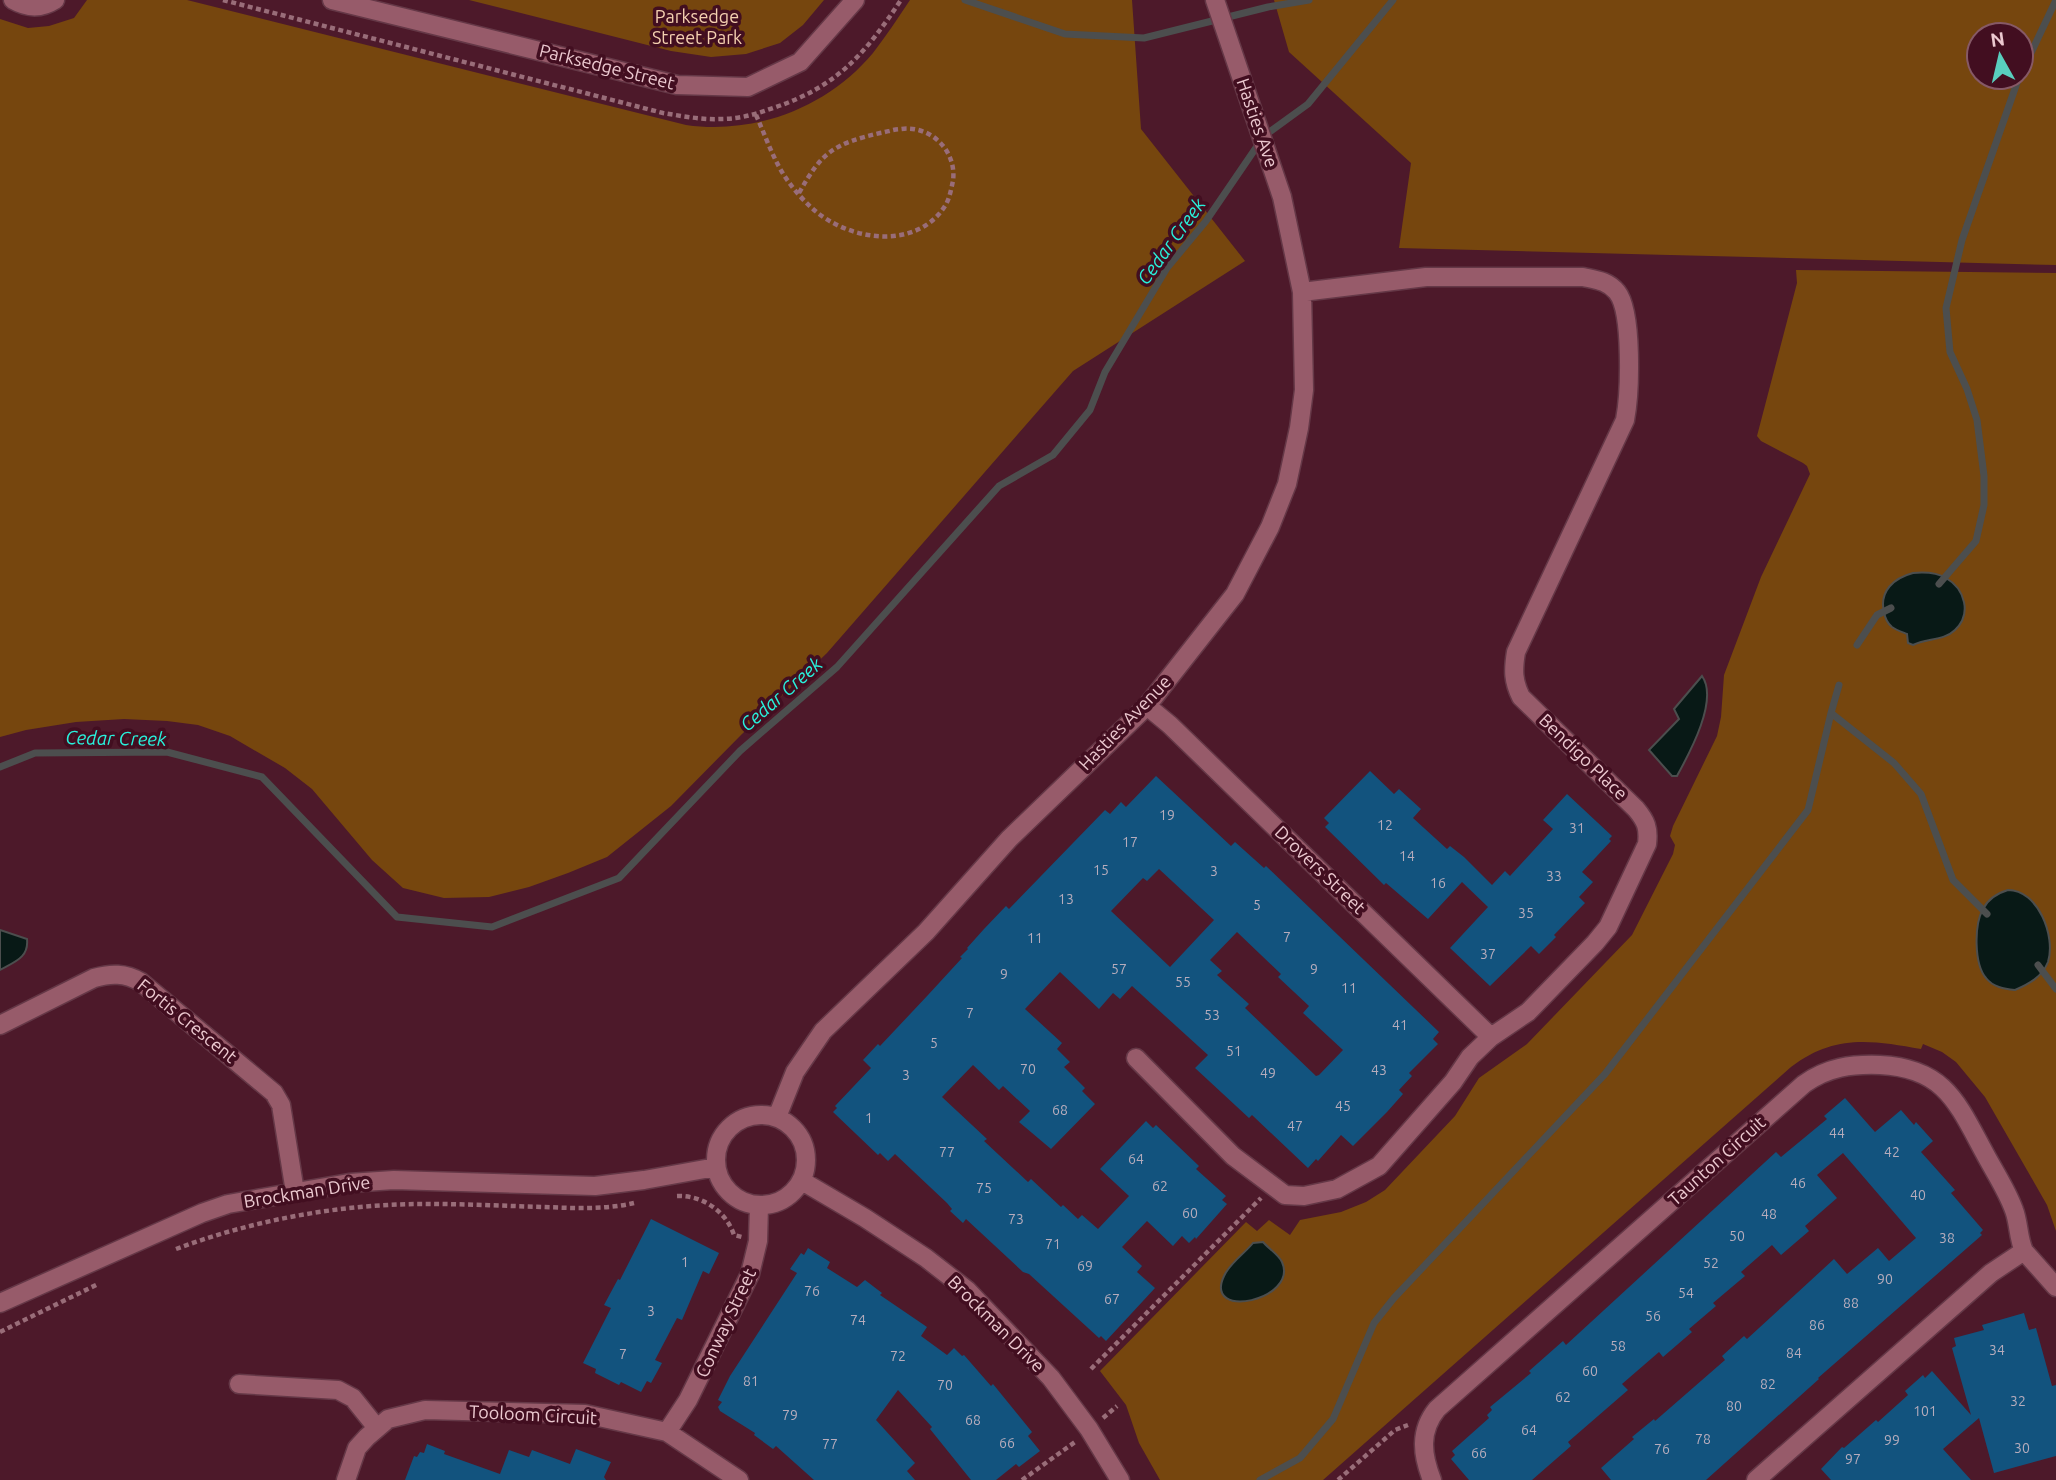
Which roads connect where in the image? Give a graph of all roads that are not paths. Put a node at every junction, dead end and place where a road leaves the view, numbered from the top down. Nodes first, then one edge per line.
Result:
1 (13, 0) edge
2 (55, 0) edge
3 (332, 0) edge
4 (855, 0) edge
5 (1215, 0) edge
6 (1294, 248) joint
7 (1302, 292) junction
8 (1147, 706) junction
9 (0, 1025) edge
10 (1490, 1037) junction
11 (1136, 1058) dead end
12 (777, 1117) junction
13 (716, 1167) junction
14 (802, 1181) junction
15 (295, 1192) junction
16 (759, 1206) junction
17 (2024, 1251) junction
18 (2056, 1287) edge
19 (0, 1303) edge
20 (240, 1384) dead end
21 (377, 1428) junction
22 (667, 1432) junction
23 (346, 1480) edge
24 (739, 1480) edge
25 (1120, 1480) edge
26 (1432, 1480) edge
27 (1756, 1480) edge

1 - 2 street
3 - 4 street, Parksedge Street
5 - 6 street, Hasties Ave
6 - 7 street, Hasties Avenue
7 - 8 street, Hasties Avenue
7 - 10 street, Bendigo Place
8 - 10 street, Drovers Street
8 - 12 street, Hasties Avenue
9 - 15 street, Fortis Crescent
10 - 11 street, Bendigo Place
12 - 13 street
12 - 14 street
13 - 15 street, Brockman Drive
13 - 16 street
14 - 16 street
14 - 25 street, Brockman Drive
15 - 19 street, Brockman Drive
16 - 22 street, Conway Street
17 - 18 street, Taunton Circuit
17 - 26 street, Taunton Circuit
17 - 27 street
20 - 21 street
21 - 22 street, Tooloom Circuit
21 - 23 street, Tooloom Circuit
22 - 24 street, Tooloom Circuit

